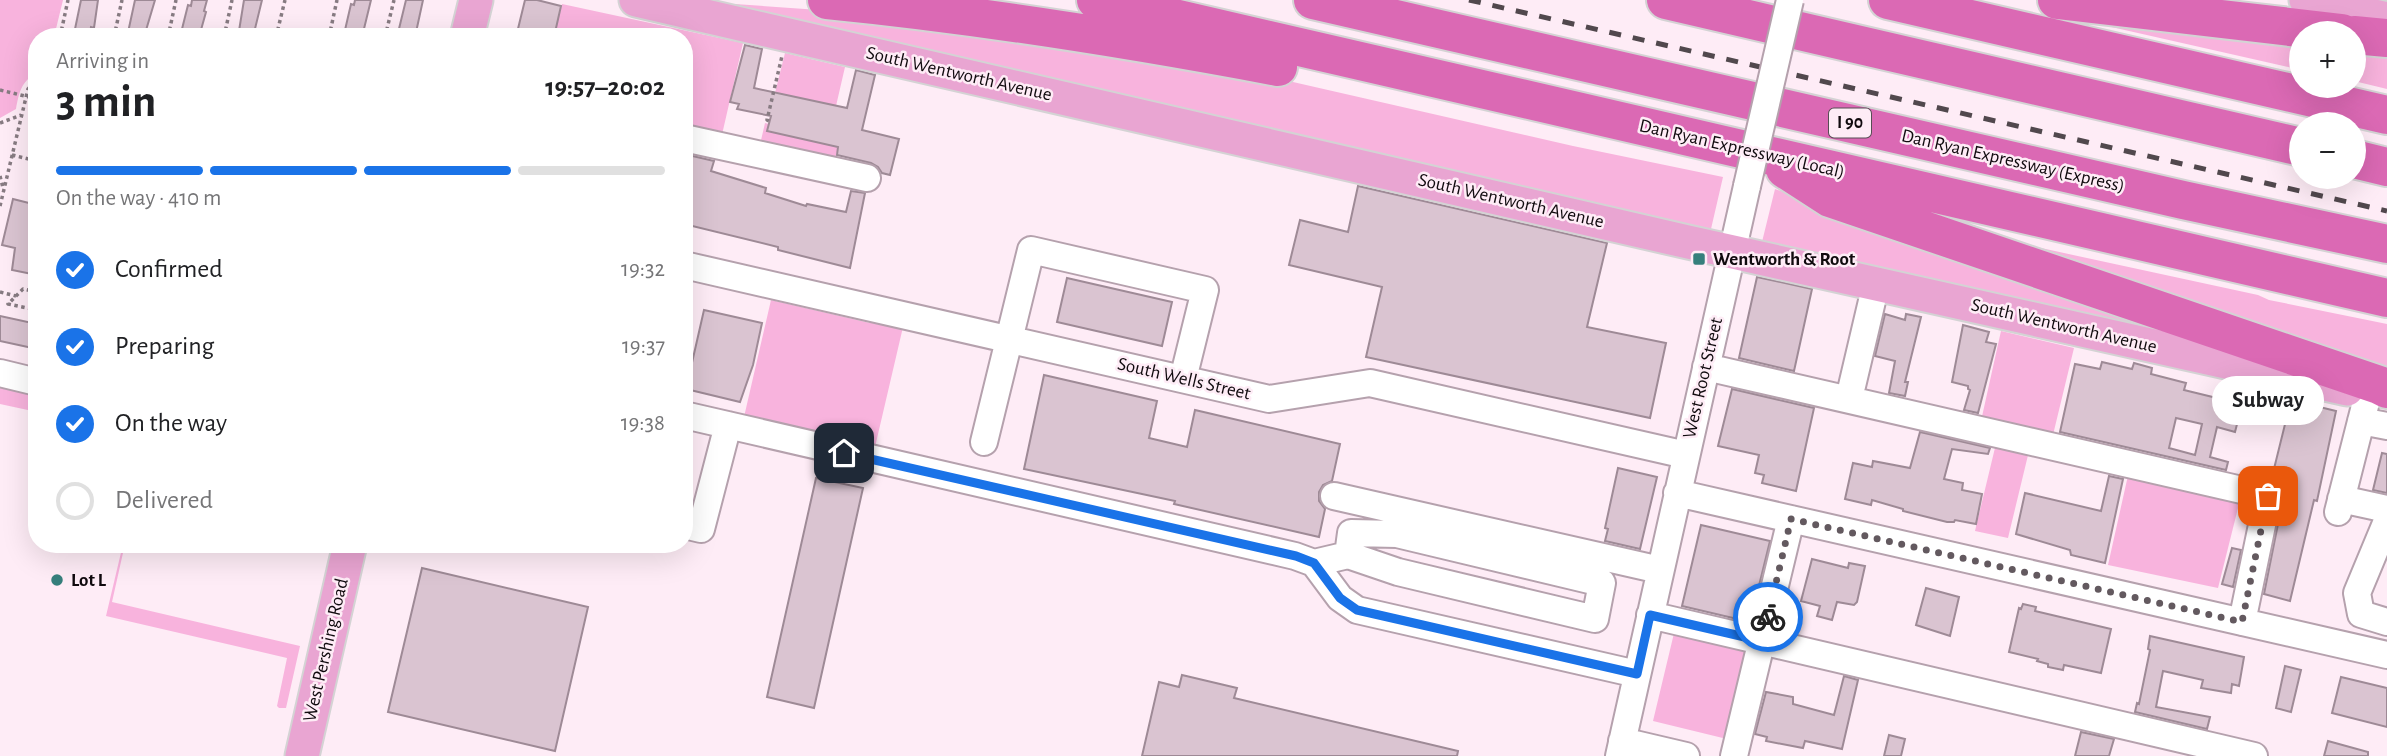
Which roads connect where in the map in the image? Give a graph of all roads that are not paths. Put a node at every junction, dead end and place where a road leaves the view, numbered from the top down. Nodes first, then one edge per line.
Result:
1 (476, 0) edge
2 (636, 0) edge
3 (827, 0) edge
4 (1096, 0) edge
5 (1313, 0) edge
6 (1666, 0) edge
7 (1790, 0) edge
8 (1888, 0) edge
9 (2057, 0) edge
10 (2306, 0) edge
11 (2387, 19) edge
12 (2289, 27) edge
13 (469, 28) edge
14 (2366, 36) edge
15 (2387, 38) edge
16 (1503, 93) junction
17 (2387, 115) edge
18 (693, 140) edge
19 (2289, 144) edge
20 (2366, 162) edge
21 (2387, 167) edge
22 (1755, 170) junction
23 (867, 178) dead end
24 (2387, 244) edge
25 (1731, 252) junction
26 (693, 267) edge
27 (1876, 284) junction
28 (2387, 298) edge
29 (1009, 339) junction
30 (1706, 368) junction
31 (0, 373) edge
32 (1183, 379) junction
33 (28, 380) edge
34 (1852, 386) dead end
35 (2376, 401) edge
36 (693, 417) edge
37 (728, 425) junction
38 (2387, 426) edge
39 (984, 442) dead end
40 (1686, 455) junction
41 (1677, 494) junction
42 (1334, 496) dead end
43 (2387, 509) edge
44 (1791, 519) junction
45 (2387, 521) edge
46 (693, 527) edge
47 (348, 553) edge
48 (1348, 555) junction
49 (1314, 563) junction
50 (1660, 570) junction
51 (1650, 615) junction
52 (2242, 622) junction
53 (2387, 622) edge
54 (1762, 641) junction
55 (2387, 655) edge
56 (1637, 674) junction
57 (1620, 749) edge
58 (302, 756) edge
59 (1686, 756) edge
60 (1734, 756) edge
61 (2254, 756) edge

1 - 13 main road
2 - 25 main road, South Wentworth Avenue
3 - 16 highway
4 - 16 highway, Dan Ryan Expressway (Local)
5 - 24 highway, Dan Ryan Expressway (Express) / I 90
6 - 19 highway
7 - 22 street, West Root Street, bridge
8 - 17 highway
9 - 12 highway
10 - 11 main road
14 - 15 highway
16 - 22 highway, Dan Ryan Expressway (Local)
18 - 23 street
20 - 21 highway
22 - 25 street, West Root Street
22 - 28 highway, Dan Ryan Expressway (Local)
22 - 35 highway
25 - 27 main road, South Wentworth Avenue
25 - 30 street, West Root Street
26 - 29 street, South Wells Street
27 - 34 street
27 - 35 main road, South Wentworth Avenue
29 - 32 street, South Wells Street
29 - 32 street
29 - 39 street
30 - 40 street, West Root Street
30 - 52 street
31 - 33 street
32 - 40 street, South Wells Street
35 - 38 street
35 - 43 street
36 - 37 street
37 - 46 street
37 - 49 street
40 - 41 street, West Root Street
41 - 44 street
41 - 50 street, West Root Street
42 - 50 street
44 - 52 street
44 - 54 street
45 - 53 street
47 - 58 main road, West Pershing Road
48 - 48 street
48 - 49 street
49 - 56 street
50 - 51 street, West Root Street
51 - 54 street
51 - 56 street, West Root Street
52 - 55 street
54 - 60 street
54 - 61 street
56 - 57 street, West Root Street
57 - 59 street

